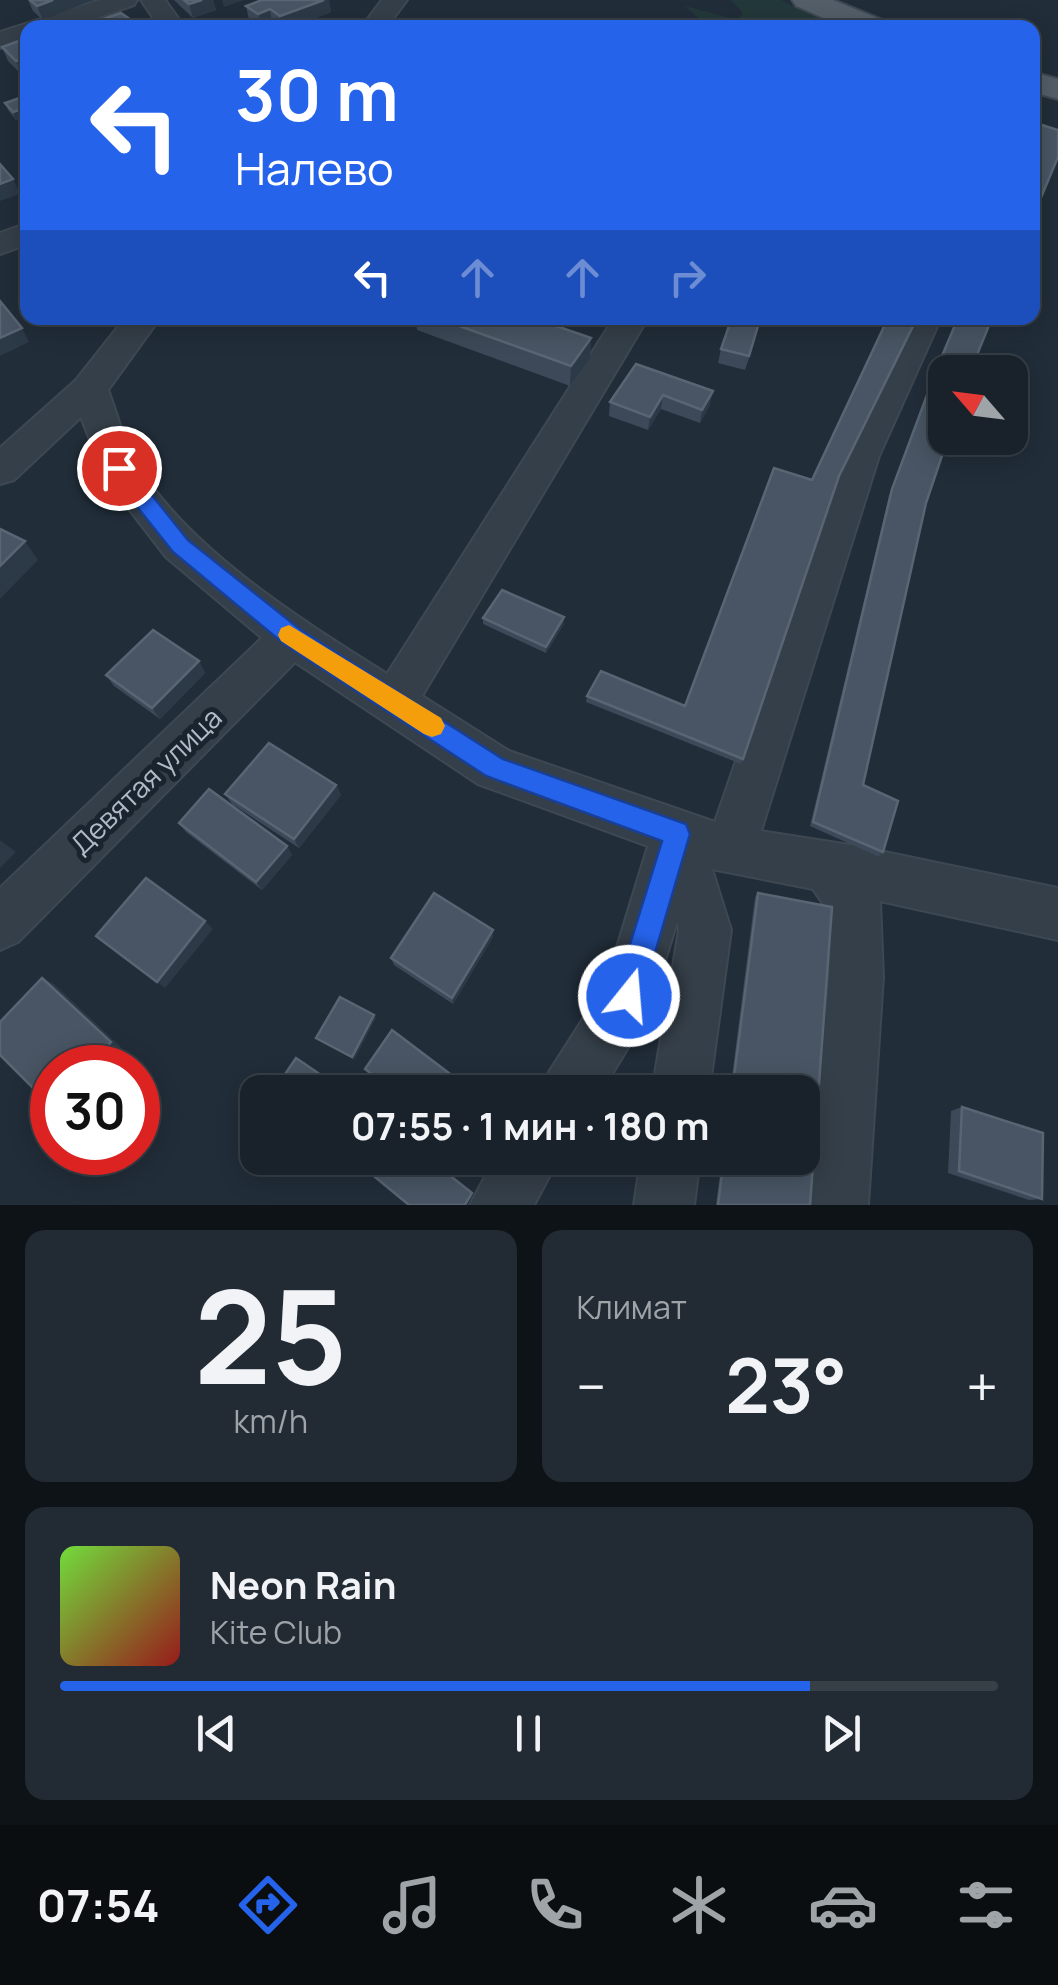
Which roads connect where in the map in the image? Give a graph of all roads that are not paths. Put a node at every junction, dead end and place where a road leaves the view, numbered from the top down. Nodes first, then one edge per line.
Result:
1 (125, 0) edge
2 (396, 0) edge
3 (806, 0) edge
4 (64, 20) edge
5 (380, 20) edge
6 (855, 20) edge
7 (138, 325) edge
8 (628, 325) edge
9 (921, 325) edge
10 (89, 388) junction
11 (0, 470) edge
12 (292, 637) junction
13 (395, 701) junction
14 (677, 834) junction
15 (730, 851) junction
16 (827, 866) junction
17 (1058, 914) edge
18 (0, 924) edge
19 (580, 1075) edge
20 (684, 1075) edge
21 (519, 1175) edge
22 (668, 1175) edge
23 (500, 1205) edge
24 (664, 1205) edge
25 (838, 1205) edge

1 - 4 street
2 - 5 street
3 - 6 main road
7 - 10 street
8 - 13 street
9 - 15 street
10 - 11 street
10 - 12 street
12 - 13 street
12 - 18 street, Девятая улица
13 - 14 street
14 - 15 street
14 - 19 street
14 - 20 street
15 - 16 street
16 - 17 street
16 - 25 street
21 - 23 street
22 - 24 street

